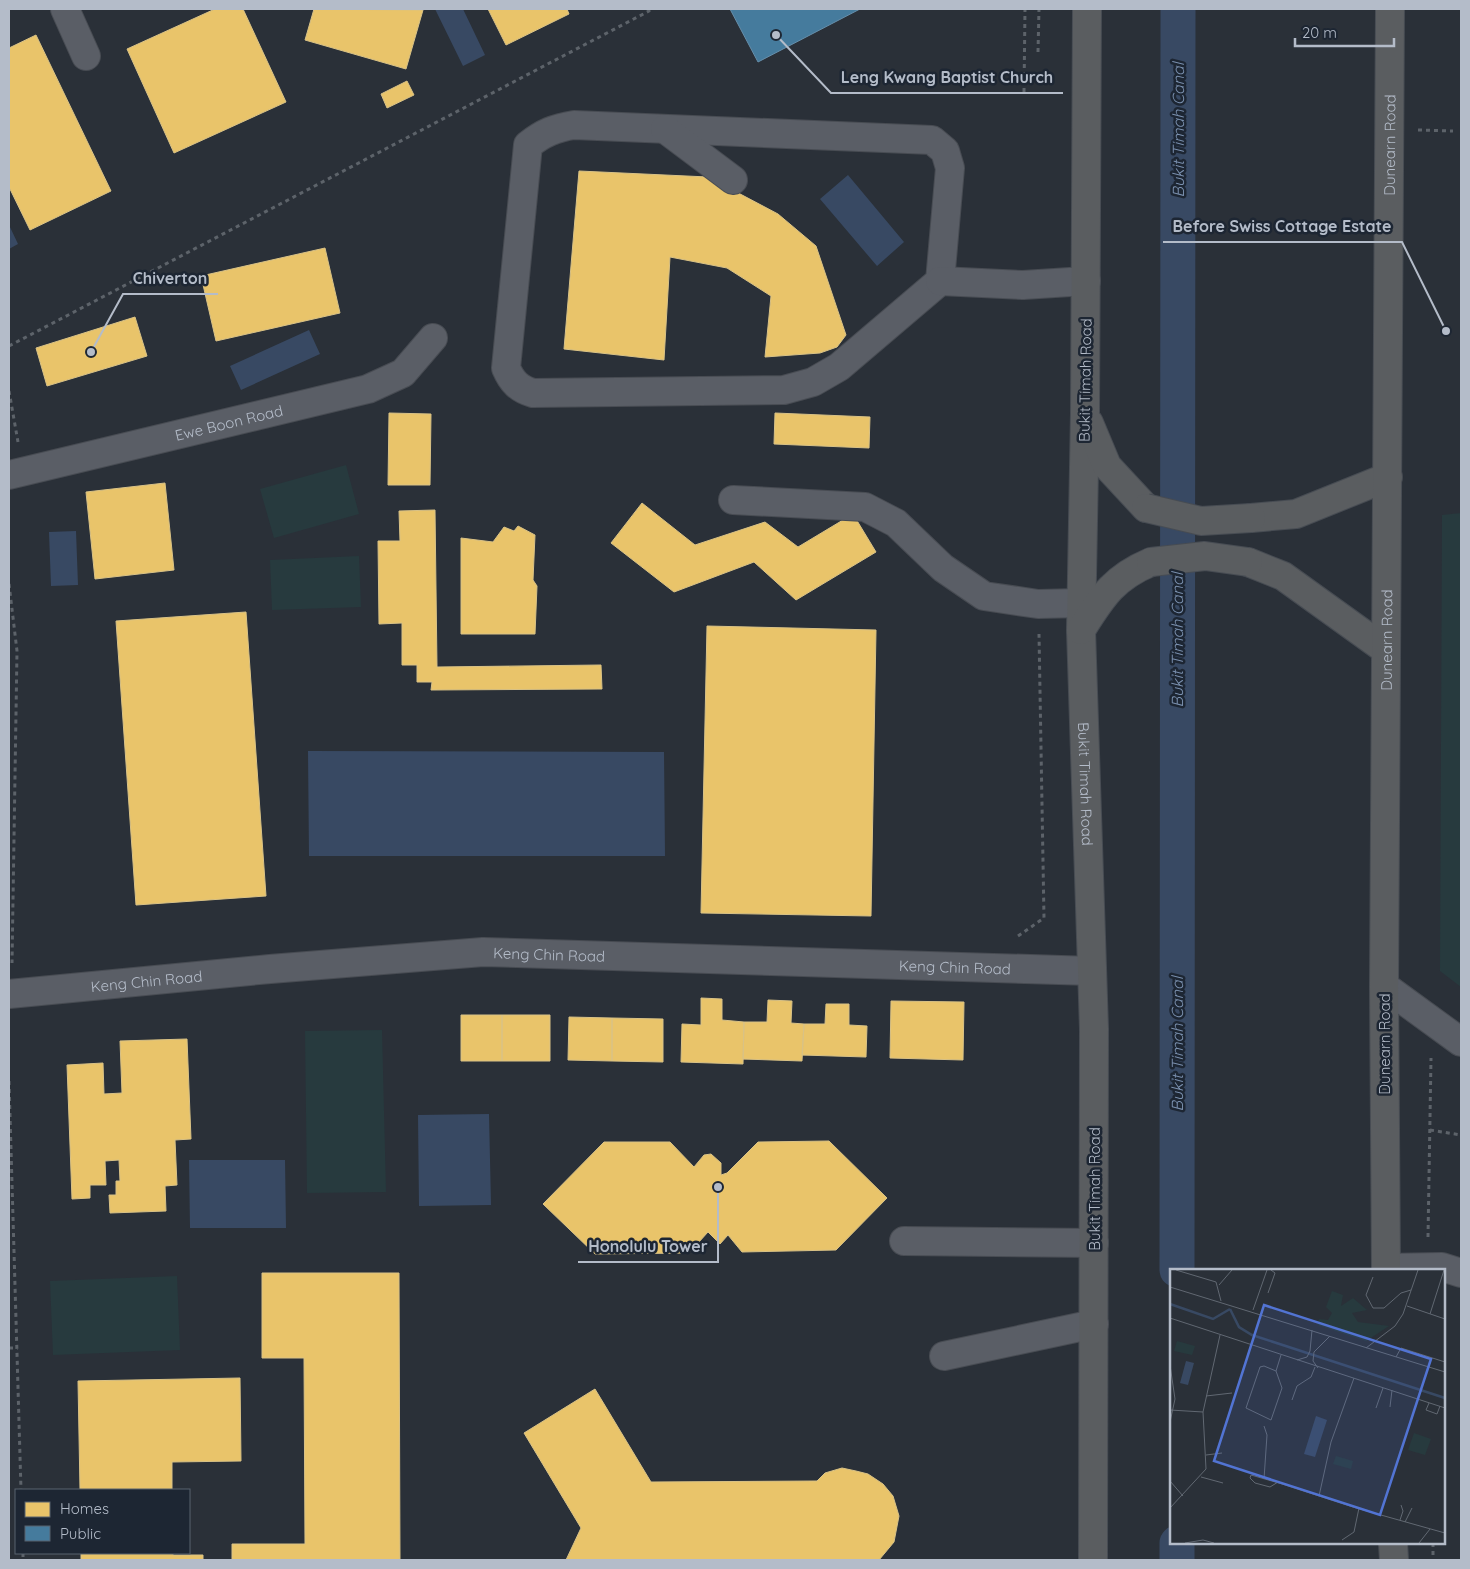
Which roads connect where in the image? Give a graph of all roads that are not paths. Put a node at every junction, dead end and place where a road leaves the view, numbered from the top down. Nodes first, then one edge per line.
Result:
1 (65, 9) edge
2 (1087, 9) edge
3 (1390, 9) edge
4 (86, 56) dead end
5 (665, 129) junction
6 (732, 180) dead end
7 (940, 281) junction
8 (1086, 281) junction
9 (433, 338) dead end
10 (1085, 413) junction
11 (9, 475) edge
12 (1388, 477) junction
13 (733, 500) dead end
14 (1081, 603) junction
15 (1080, 630) junction
16 (1386, 650) junction
17 (1092, 971) junction
18 (1384, 986) junction
19 (9, 994) edge
20 (1461, 1042) edge
21 (904, 1241) dead end
22 (1094, 1243) junction
23 (1386, 1269) edge
24 (1461, 1273) edge
25 (1094, 1324) junction
26 (944, 1356) dead end
27 (1393, 1544) edge
28 (1093, 1560) edge
29 (1394, 1560) edge

1 - 4 street
2 - 8 highway, Bukit Timah Road
3 - 12 highway, Dunearn Road
5 - 6 street
5 - 7 street
5 - 7 street
7 - 8 street
8 - 10 highway, Bukit Timah Road
9 - 11 street, Ewe Boon Road
10 - 12 highway, bridge
10 - 14 highway, Bukit Timah Road
12 - 16 highway, Dunearn Road
13 - 14 street
14 - 15 highway, Bukit Timah Road
15 - 16 highway, bridge
15 - 17 highway, Bukit Timah Road
16 - 18 highway, Dunearn Road
17 - 19 street, Keng Chin Road
17 - 22 highway, Bukit Timah Road
18 - 20 street
18 - 23 highway, Dunearn Road
21 - 22 street
22 - 25 highway, Bukit Timah Road
23 - 24 street
25 - 26 street
25 - 28 highway, Bukit Timah Road
27 - 29 highway

